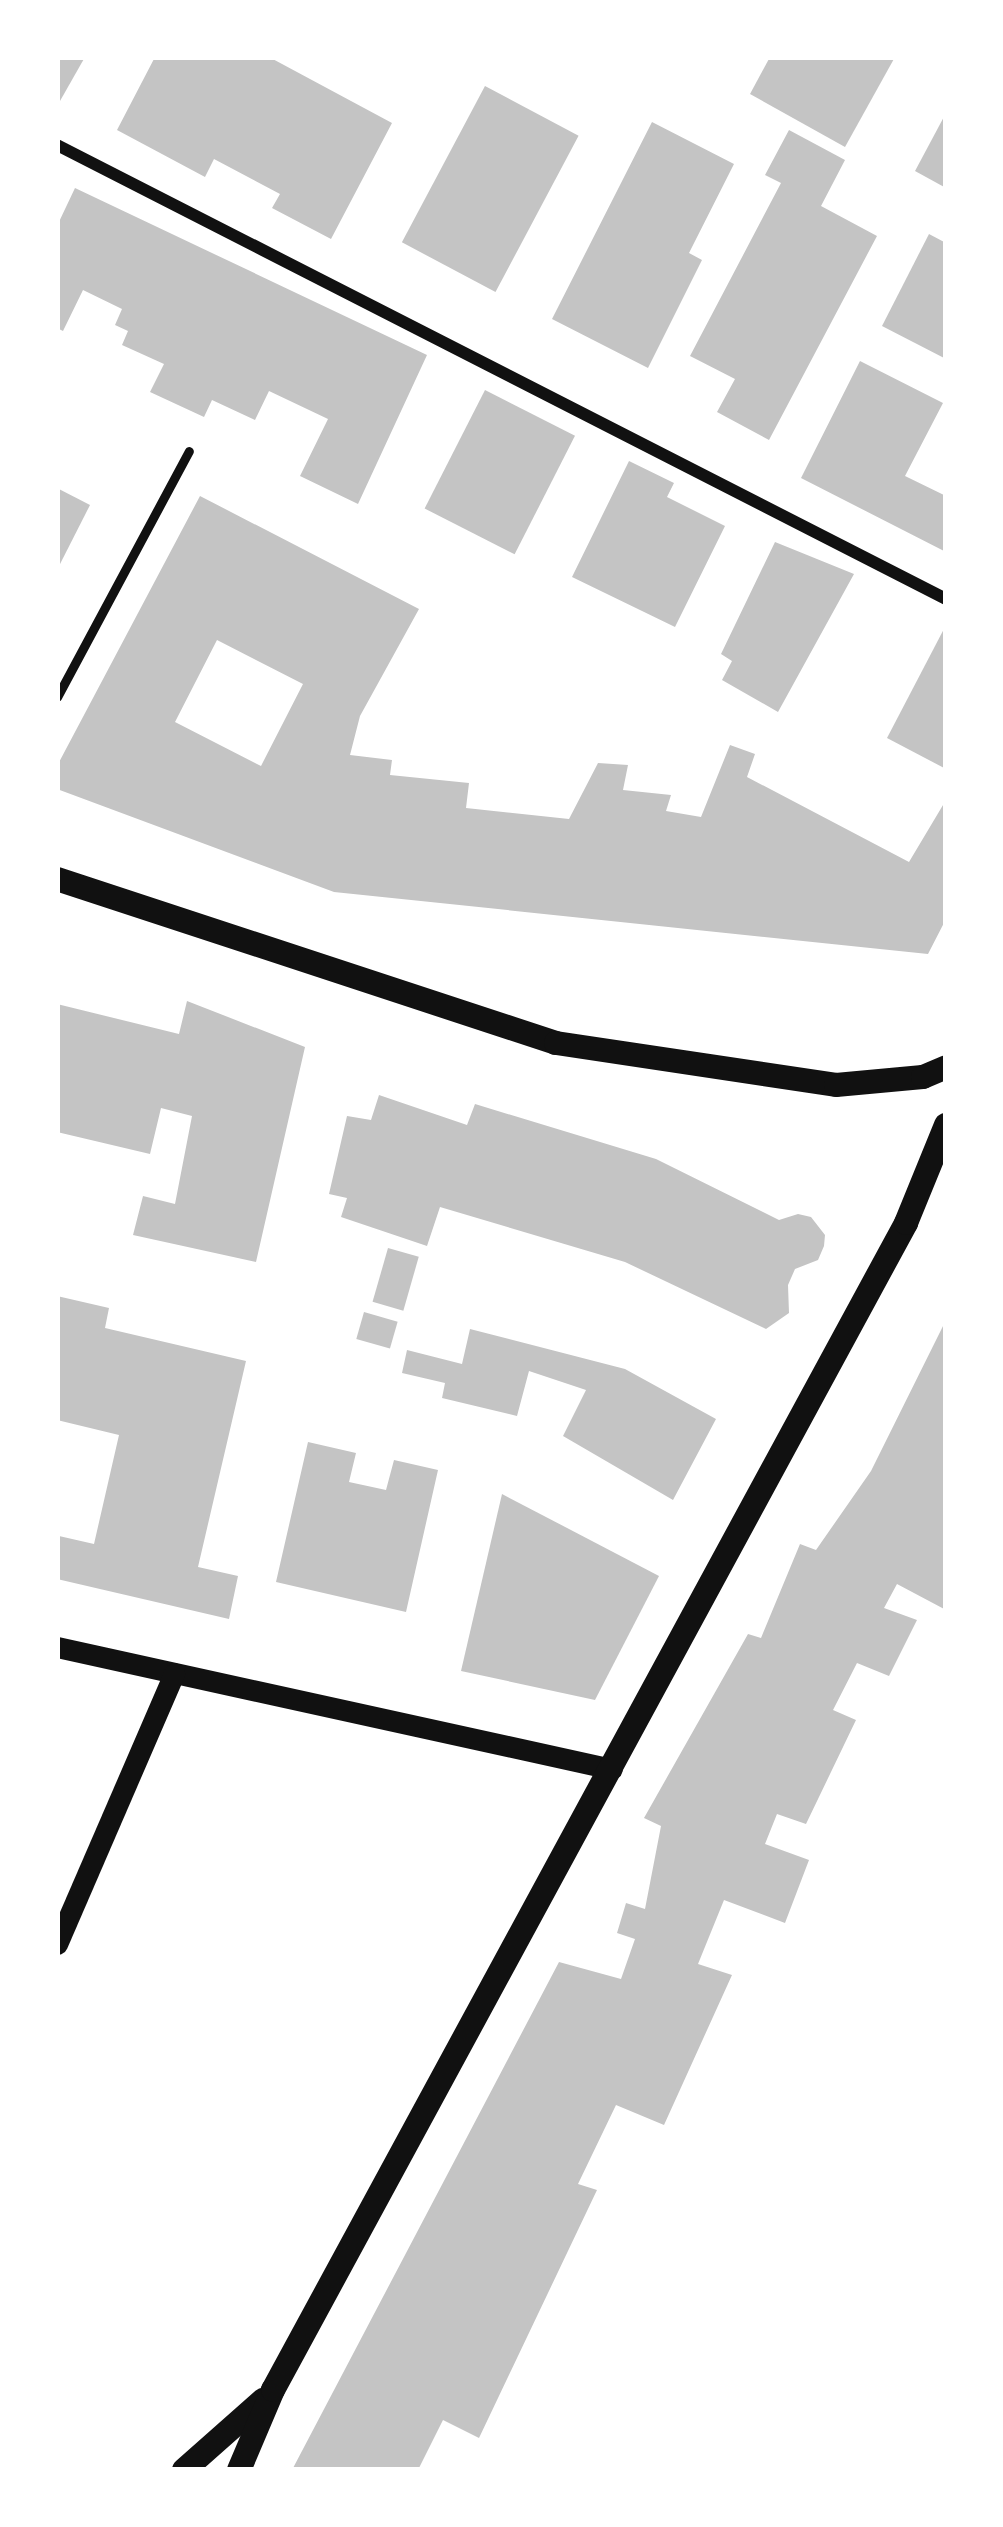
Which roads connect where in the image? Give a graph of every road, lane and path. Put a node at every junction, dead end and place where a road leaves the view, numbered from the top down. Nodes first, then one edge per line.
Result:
1 (57, 145) edge
2 (189, 452) dead end
3 (946, 599) edge
4 (57, 698) edge
5 (57, 879) edge
6 (946, 1067) edge
7 (946, 1125) edge
8 (946, 1171) edge
9 (906, 1223) junction
10 (57, 1647) edge
11 (174, 1673) junction
12 (612, 1769) junction
13 (62, 1915) edge
14 (57, 1944) edge
15 (273, 2390) junction
16 (184, 2470) edge
17 (238, 2470) edge

1 - 3 street
2 - 4 lane
5 - 6 main road
7 - 9 main road
8 - 9 main road
9 - 12 main road
10 - 11 street
11 - 12 street
11 - 13 street
12 - 15 main road
13 - 14 street
15 - 16 main road
15 - 17 main road

